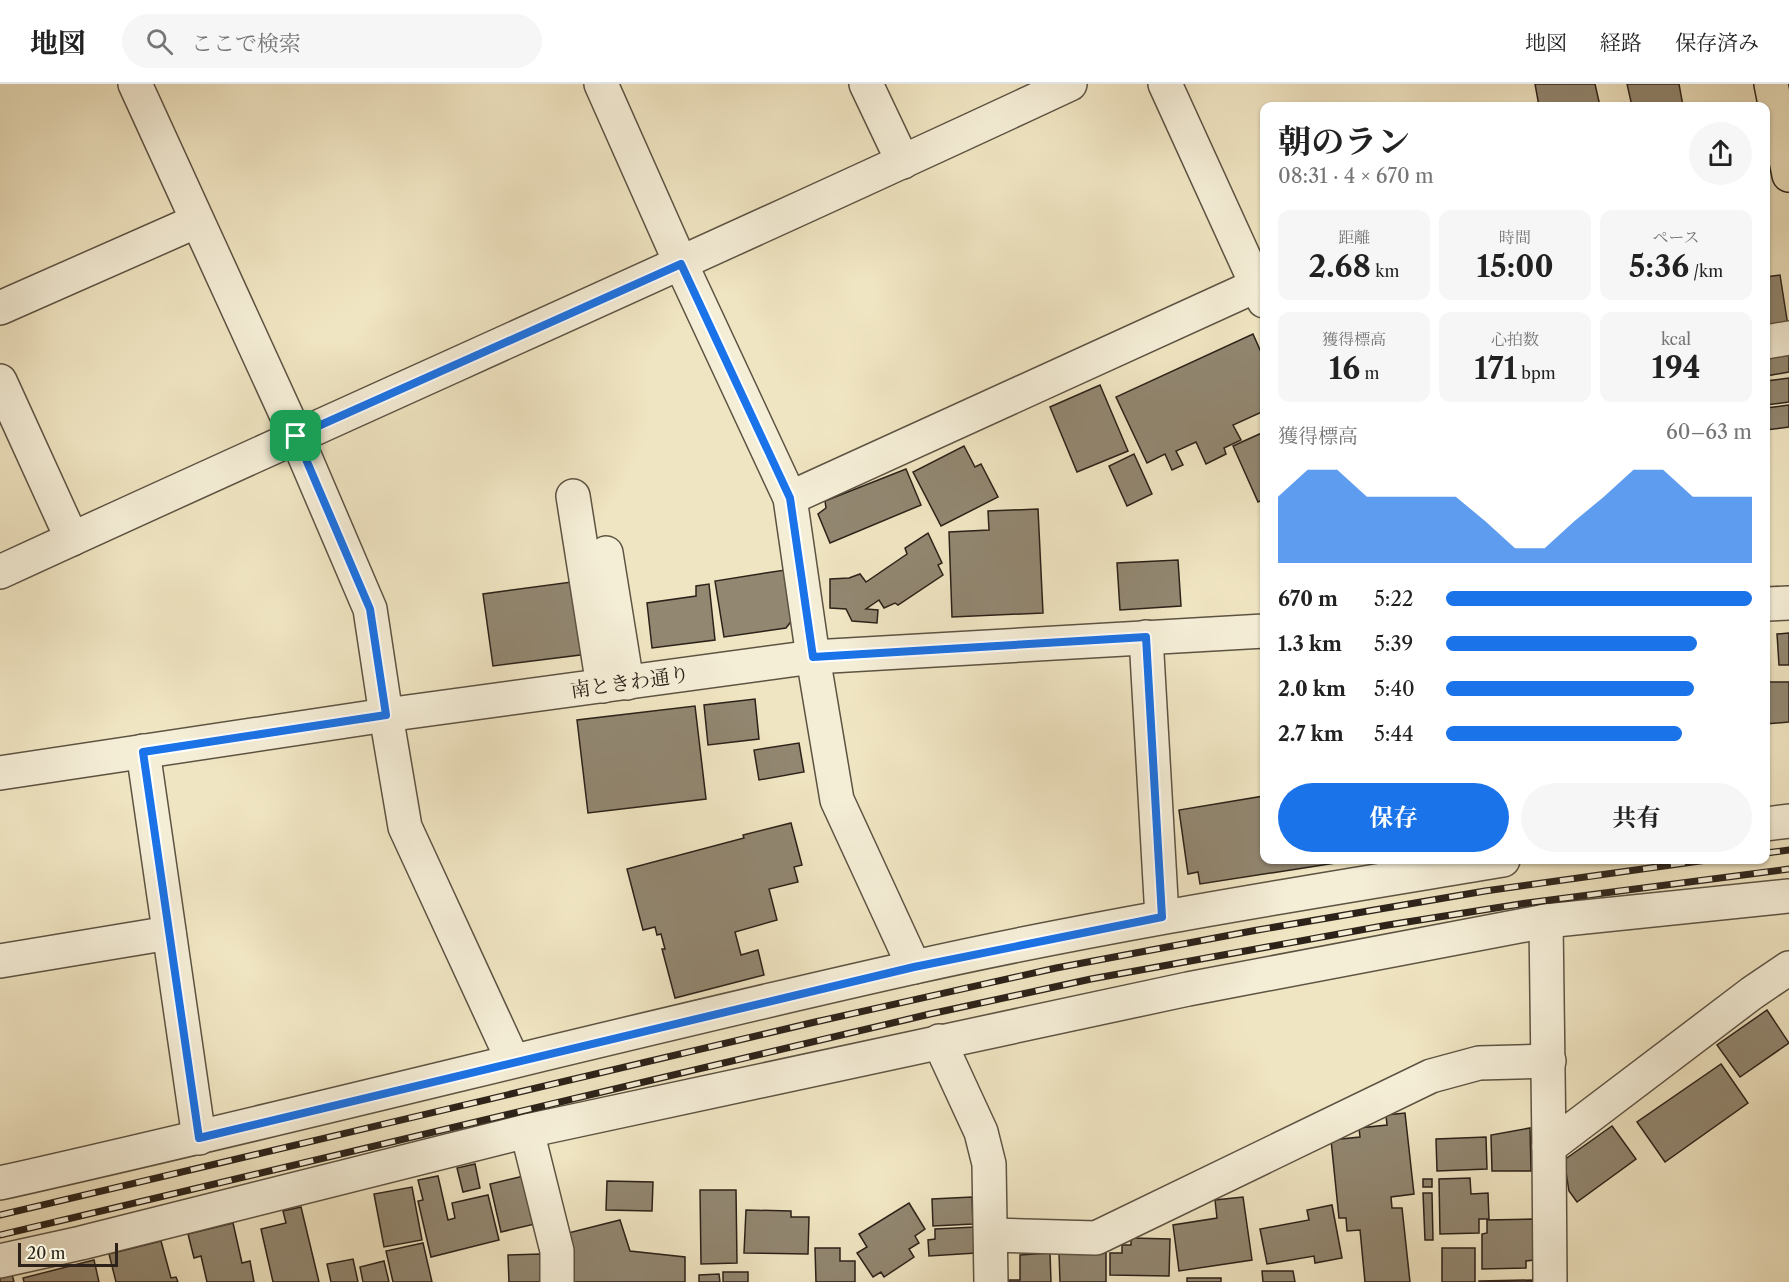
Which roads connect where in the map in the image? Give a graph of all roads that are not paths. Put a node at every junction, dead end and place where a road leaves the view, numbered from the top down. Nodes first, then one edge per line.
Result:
1 (135, 84) edge
2 (601, 84) edge
3 (866, 84) edge
4 (1070, 84) edge
5 (1165, 84) edge
6 (1771, 84) edge
7 (1778, 125) edge
8 (903, 162) junction
9 (1789, 176) edge
10 (197, 220) junction
11 (681, 264) junction
12 (1260, 285) edge
13 (1260, 290) edge
14 (0, 308) edge
15 (1789, 338) edge
16 (1770, 341) edge
17 (0, 381) edge
18 (296, 436) junction
19 (573, 495) dead end
20 (790, 498) junction
21 (72, 539) junction
22 (606, 553) dead end
23 (0, 572) edge
24 (1789, 603) edge
25 (1770, 604) edge
26 (1260, 631) edge
27 (1146, 637) junction
28 (813, 657) junction
29 (615, 684) junction
30 (386, 715) junction
31 (143, 752) junction
32 (0, 772) edge
33 (1789, 820) edge
34 (1770, 823) edge
35 (1479, 864) edge
36 (1789, 896) edge
37 (1162, 917) junction
38 (1546, 921) junction
39 (169, 933) junction
40 (0, 961) edge
41 (914, 967) junction
42 (1789, 968) edge
43 (939, 1041) junction
44 (1549, 1061) junction
45 (513, 1062) junction
46 (527, 1131) junction
47 (199, 1138) junction
48 (1549, 1148) junction
49 (0, 1183) edge
50 (991, 1234) junction
51 (0, 1261) edge
52 (557, 1282) edge
53 (991, 1282) edge
54 (1550, 1282) edge

1 - 10 street
2 - 11 street
3 - 8 street
4 - 8 street
5 - 12 street
6 - 7 main road
7 - 9 main road
8 - 11 street
10 - 14 street
10 - 18 street
11 - 18 street
11 - 20 street
13 - 20 street
15 - 16 street
17 - 21 street
18 - 21 street
18 - 30 street
19 - 29 street
20 - 28 street
21 - 23 street
22 - 29 street
24 - 25 street
26 - 27 street, 南ときわ通り
27 - 28 street, 南ときわ通り
27 - 37 street
28 - 29 street, 南ときわ通り
28 - 41 street
29 - 30 street, 南ときわ通り
30 - 31 street, 南ときわ通り
30 - 45 street
31 - 32 street, 南ときわ通り
31 - 39 street
33 - 34 street
35 - 37 street
36 - 38 street
37 - 41 street
38 - 43 street
38 - 44 street
39 - 40 street
39 - 47 street
41 - 45 street
42 - 48 street
43 - 46 street
43 - 50 street
44 - 48 street
44 - 50 street
45 - 47 street
46 - 51 street
46 - 52 street
47 - 49 street
48 - 54 street
50 - 53 street

